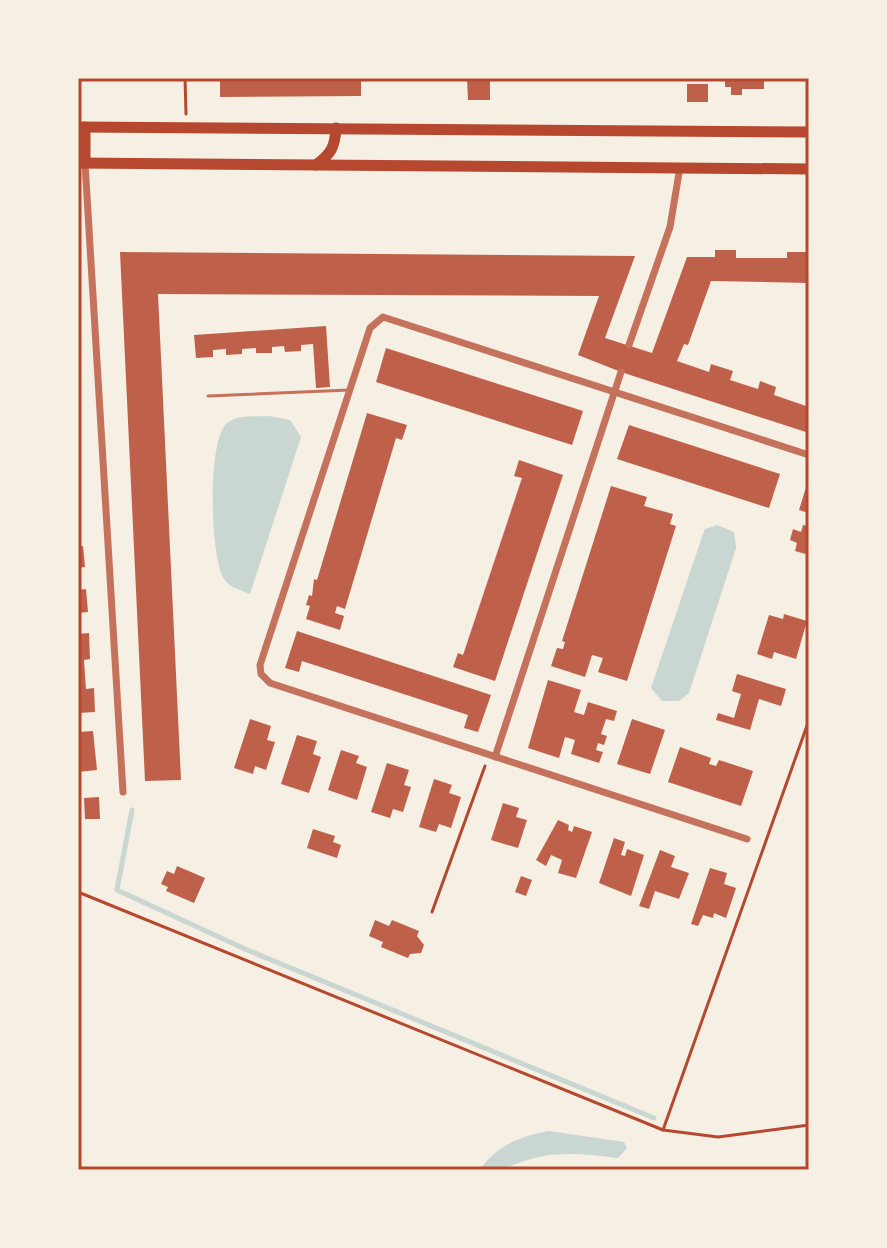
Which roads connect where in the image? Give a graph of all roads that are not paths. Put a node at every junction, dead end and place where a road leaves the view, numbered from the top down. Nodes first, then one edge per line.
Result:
1 (81, 127) edge
2 (336, 128) junction
3 (809, 132) edge
4 (81, 163) edge
5 (315, 165) junction
6 (680, 167) junction
7 (809, 169) edge
8 (629, 345) dead end
9 (621, 372) dead end
10 (350, 390) junction
11 (614, 392) junction
12 (208, 396) dead end
13 (809, 455) edge
14 (492, 756) junction
15 (123, 792) dead end
16 (747, 839) dead end

1 - 2 main road
1 - 4 main road
2 - 3 main road
2 - 5 main road
4 - 5 main road
4 - 15 street
5 - 6 main road
6 - 7 main road
6 - 8 street
9 - 11 street
10 - 11 street
10 - 12 lane
10 - 14 street
11 - 13 street
11 - 14 street
14 - 16 street

